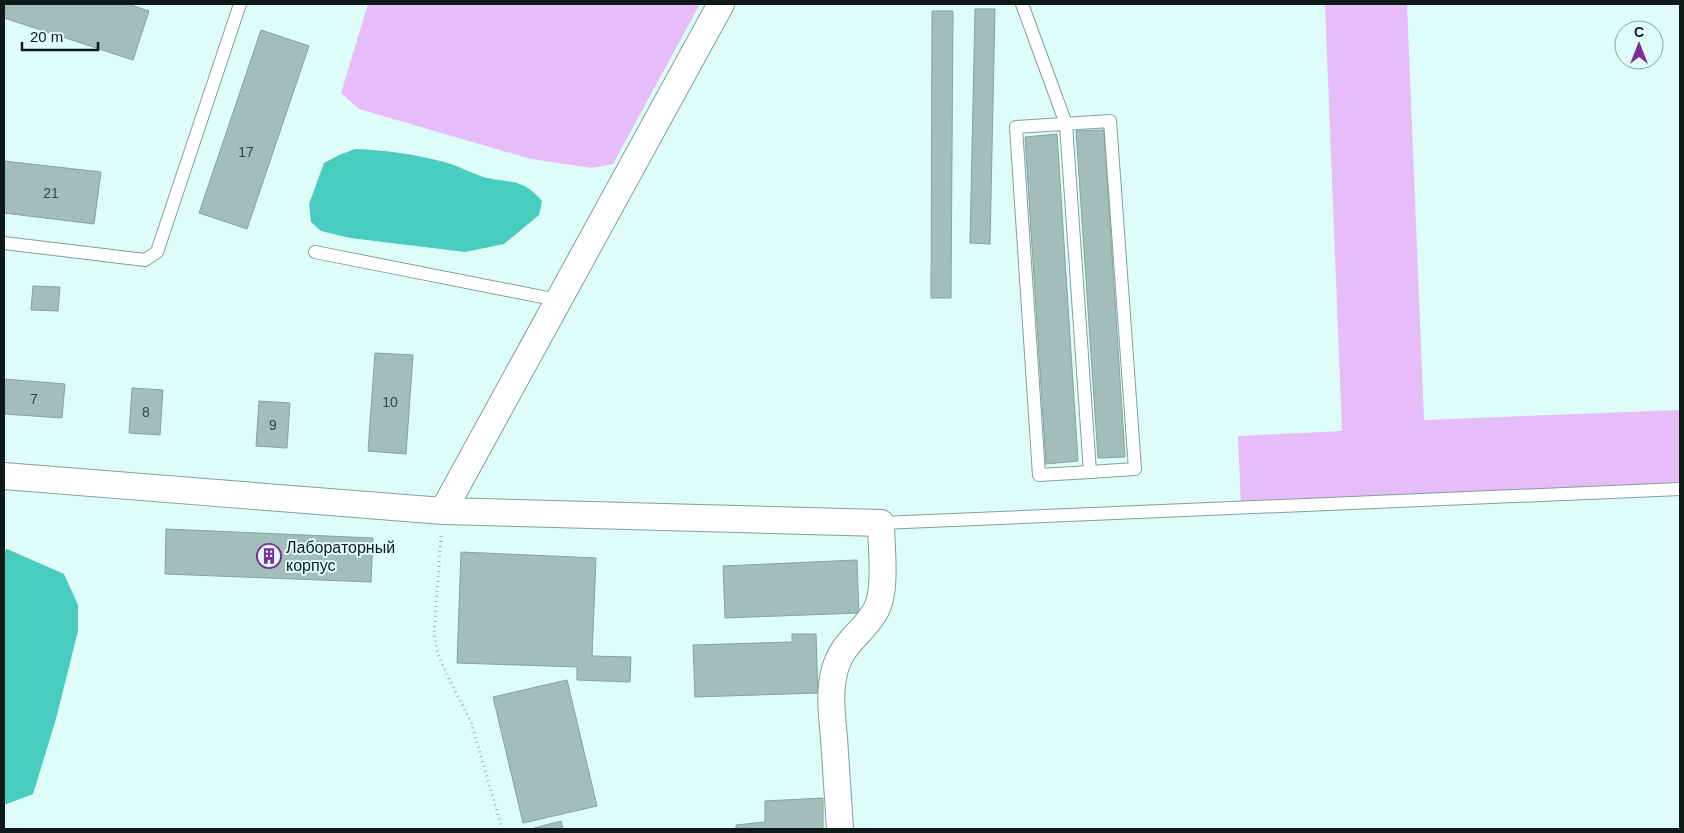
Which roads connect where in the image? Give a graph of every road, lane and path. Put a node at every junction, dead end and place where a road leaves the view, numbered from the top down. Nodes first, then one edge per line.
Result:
1 (240, 4) edge
2 (721, 4) edge
3 (1022, 4) edge
4 (1066, 124) junction
5 (4, 244) edge
6 (315, 252) dead end
7 (558, 300) junction
8 (1090, 472) junction
9 (4, 476) edge
10 (1680, 489) edge
11 (443, 510) junction
12 (881, 522) junction
13 (502, 829) edge
14 (840, 829) edge

1 - 5 lane
2 - 7 street
3 - 4 lane
4 - 8 lane
4 - 8 lane
4 - 8 lane
6 - 7 lane
7 - 11 street
9 - 11 street
10 - 12 lane
11 - 12 street
11 - 13 path
12 - 14 street

